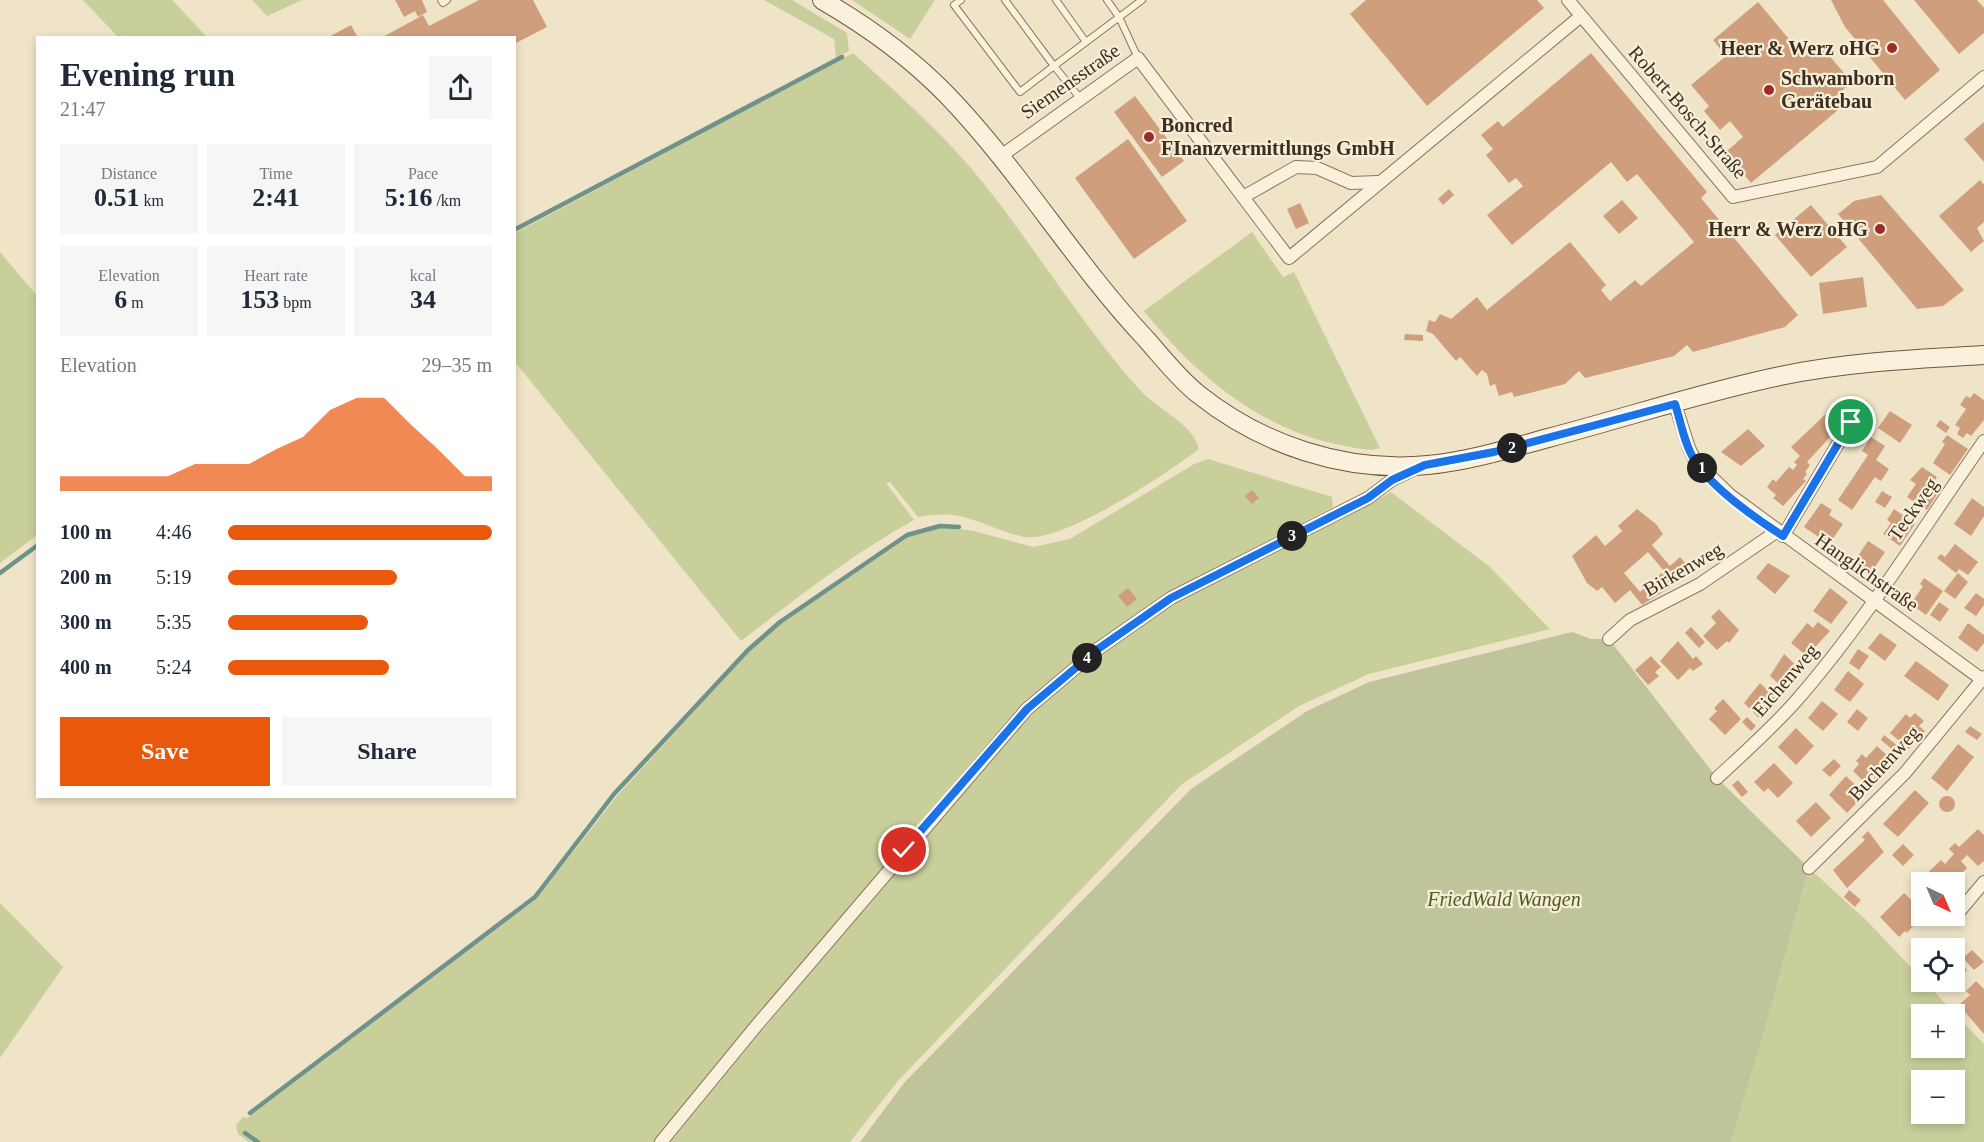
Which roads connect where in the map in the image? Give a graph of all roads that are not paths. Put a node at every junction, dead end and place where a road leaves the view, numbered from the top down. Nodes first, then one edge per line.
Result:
1 (441, 0) edge
2 (447, 0) edge
3 (822, 0) edge
4 (962, 0) edge
5 (1005, 0) edge
6 (1056, 0) edge
7 (1107, 0) edge
8 (1142, 0) edge
9 (1568, 0) edge
10 (1581, 16) junction
11 (1119, 17) junction
12 (1086, 42) junction
13 (1138, 58) junction
14 (1054, 66) junction
15 (1984, 77) edge
16 (1080, 98) junction
17 (1001, 156) junction
18 (1378, 182) junction
19 (1243, 197) junction
20 (1984, 355) edge
21 (1675, 404) junction
22 (1851, 422) dead end
23 (1984, 441) edge
24 (1425, 465) junction
25 (1780, 534) junction
26 (1874, 600) junction
27 (1609, 639) dead end
28 (1983, 679) edge
29 (1717, 778) dead end
30 (1809, 868) dead end
31 (1984, 882) edge
32 (1965, 905) edge
33 (661, 1142) edge

1 - 2 lane
3 - 17 street
4 - 14 lane
5 - 14 lane
6 - 12 lane
7 - 11 lane
8 - 11 lane
9 - 10 street, Robert-Bosch-Straße
10 - 15 street, Robert-Bosch-Straße
10 - 18 street, Siemensstraße
11 - 12 lane
11 - 13 lane
12 - 14 lane
13 - 16 street, Siemensstraße
13 - 19 street, Siemensstraße
14 - 16 lane
16 - 17 street, Siemensstraße
17 - 24 street
18 - 19 street
18 - 19 street, Siemensstraße
20 - 21 street
21 - 24 street
21 - 25 street, Hanglichstraße
22 - 25 street
23 - 26 street, Teckweg
24 - 33 street
25 - 26 street, Hanglichstraße
25 - 27 street, Birkenweg
26 - 28 street, Hanglichstraße
26 - 29 street, Eichenweg
28 - 30 street, Buchenweg
31 - 32 street

